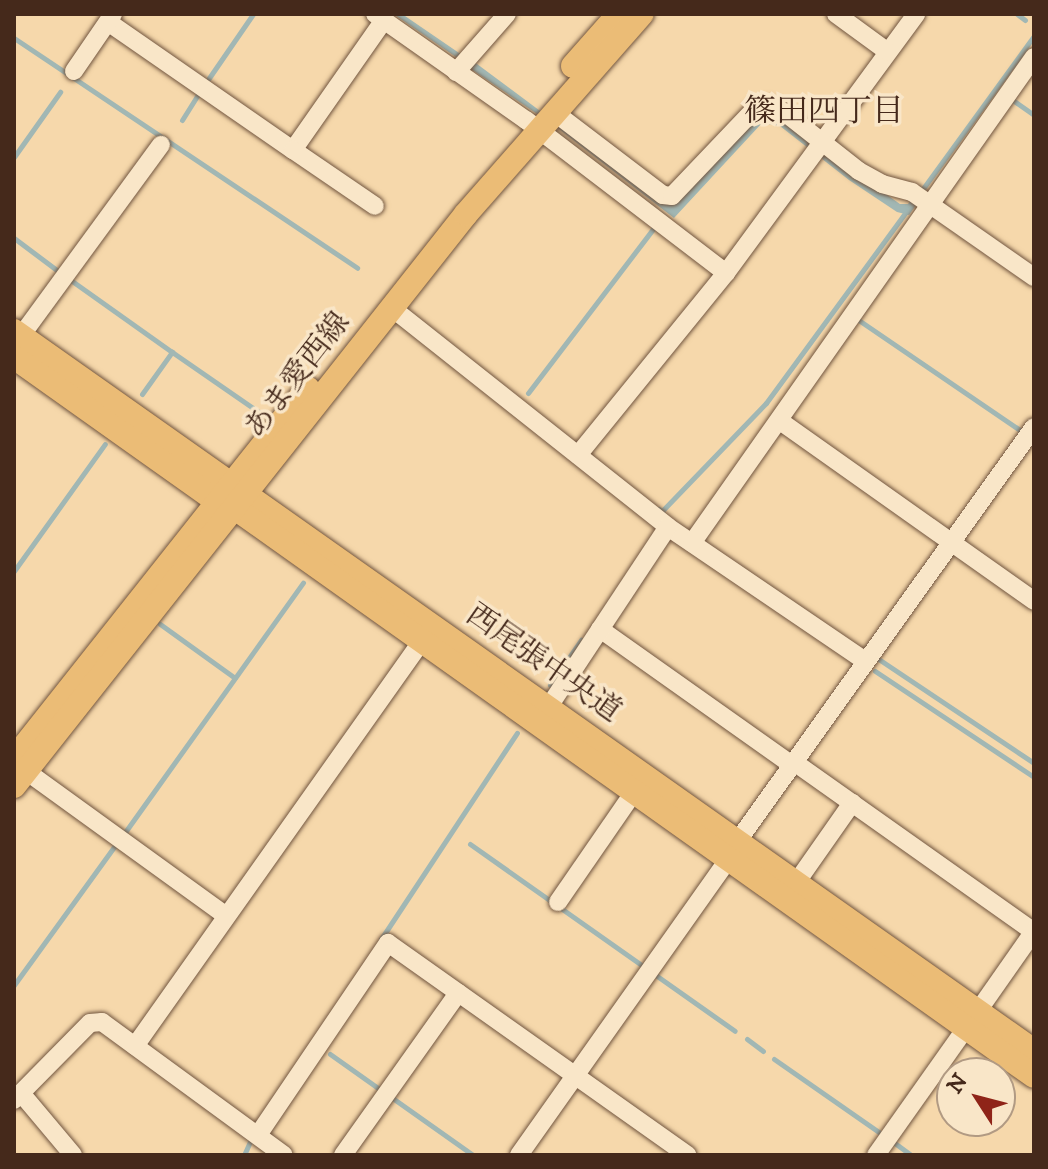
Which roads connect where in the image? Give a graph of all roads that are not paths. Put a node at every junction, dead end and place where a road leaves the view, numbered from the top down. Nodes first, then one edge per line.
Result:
1 (507, 14) edge
2 (619, 14) edge
3 (642, 14) edge
4 (836, 14) edge
5 (916, 14) edge
6 (380, 17) edge
7 (111, 18) edge
8 (888, 52) junction
9 (1034, 57) edge
10 (74, 71) dead end
11 (456, 72) junction
12 (542, 115) junction
13 (161, 145) dead end
14 (819, 147) junction
15 (293, 150) junction
16 (923, 199) junction
17 (375, 206) dead end
18 (726, 273) junction
19 (1034, 277) edge
20 (392, 308) junction
21 (16, 342) edge
22 (780, 421) junction
23 (1034, 427) edge
24 (578, 455) junction
25 (233, 497) junction
26 (668, 527) junction
27 (692, 543) junction
28 (952, 543) junction
29 (1034, 601) edge
30 (600, 629) junction
31 (422, 641) junction
32 (865, 661) junction
33 (548, 708) junction
34 (793, 763) junction
35 (18, 772) edge
36 (634, 792) junction
37 (852, 803) junction
38 (732, 851) junction
39 (796, 883) junction
40 (558, 902) dead end
41 (226, 916) junction
42 (1034, 932) edge
43 (458, 993) junction
44 (972, 1020) junction
45 (135, 1046) junction
46 (1034, 1051) edge
47 (576, 1076) junction
48 (1034, 1076) edge
49 (17, 1097) edge
50 (258, 1135) junction
51 (73, 1155) edge
52 (284, 1155) edge
53 (343, 1155) edge
54 (519, 1155) edge
55 (687, 1155) edge
56 (876, 1155) edge

1 - 11 street
2 - 12 main road, あま愛西線
3 - 12 main road, あま愛西線
4 - 8 street
5 - 8 street
6 - 11 street
6 - 15 street
7 - 10 street
7 - 15 street
8 - 14 street
9 - 16 street
11 - 12 street
12 - 14 street
12 - 18 street
12 - 20 main road, あま愛西線
12 - 25 main road, あま愛西線
13 - 21 street
14 - 16 street
14 - 18 street
15 - 17 street
16 - 19 street
16 - 22 street
18 - 24 street
20 - 24 street
20 - 25 main road, あま愛西線
21 - 25 main road, 西尾張中央道
22 - 27 street
22 - 28 street
23 - 28 street
24 - 26 street
25 - 31 main road, 西尾張中央道
25 - 33 main road, 西尾張中央道
25 - 35 main road, あま愛西線
26 - 27 street
26 - 30 street
27 - 32 street
28 - 29 street
28 - 32 street
30 - 33 street
30 - 34 street
31 - 36 main road, 西尾張中央道
31 - 41 street
32 - 34 street
33 - 38 main road, 西尾張中央道
34 - 37 street
34 - 38 street
35 - 41 street
36 - 38 main road, 西尾張中央道
36 - 40 street
37 - 39 street
37 - 42 street
38 - 39 main road, 西尾張中央道
38 - 44 main road, 西尾張中央道
38 - 47 street
39 - 44 main road, 西尾張中央道
41 - 45 street
42 - 44 street
43 - 47 street
43 - 50 street
43 - 53 street
44 - 46 main road, 西尾張中央道
44 - 48 main road, 西尾張中央道
44 - 56 street
45 - 49 street
45 - 50 street
47 - 54 street
47 - 55 street
49 - 51 street
50 - 52 street

